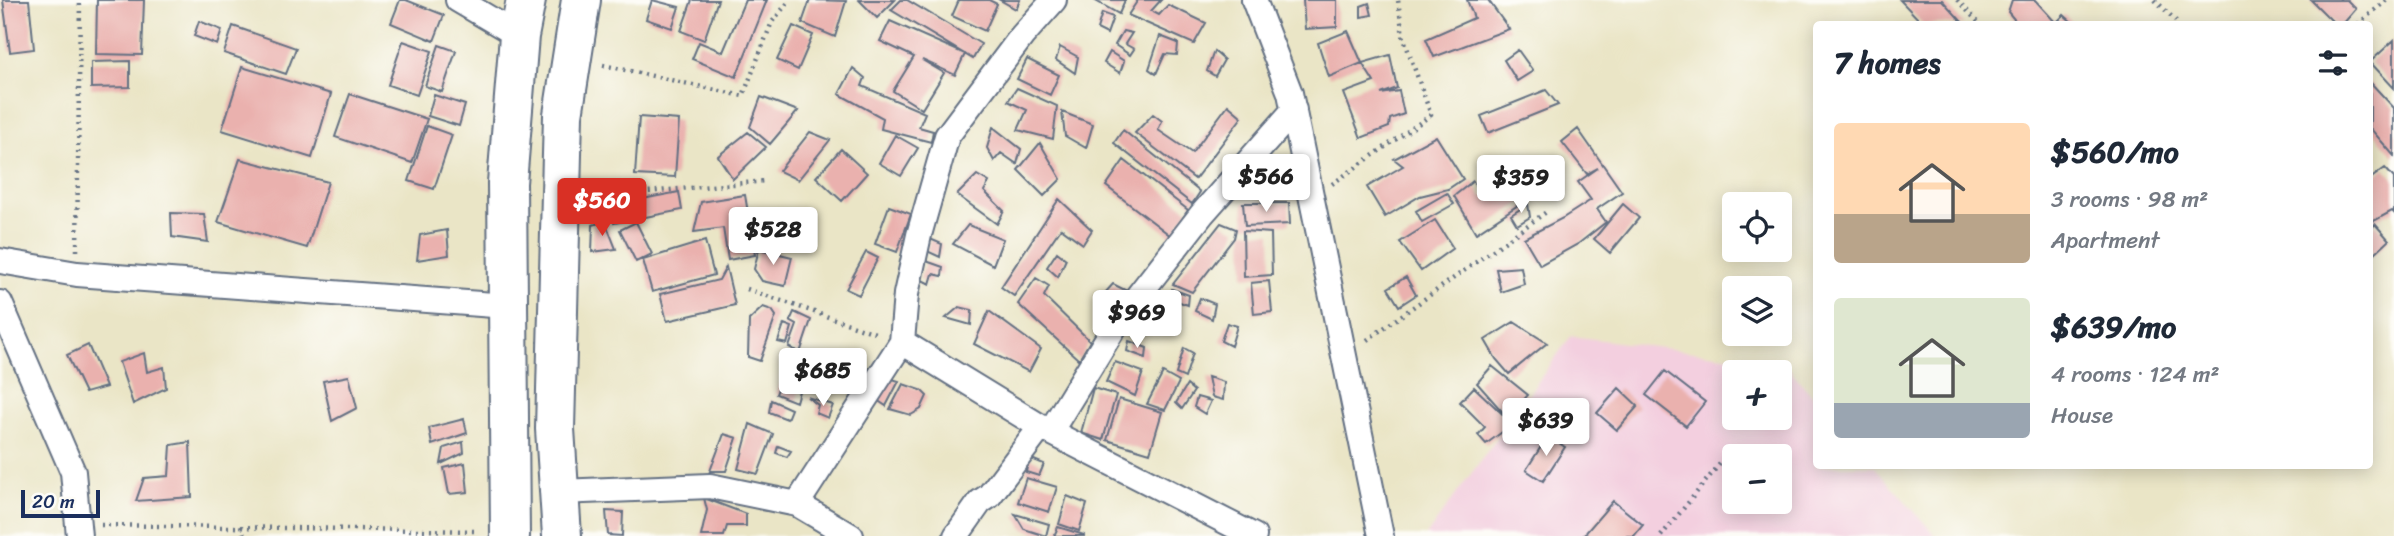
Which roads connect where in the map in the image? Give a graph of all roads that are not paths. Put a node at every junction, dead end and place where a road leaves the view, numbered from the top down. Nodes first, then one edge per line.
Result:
1 (458, 0) edge
2 (581, 0) edge
3 (1054, 0) edge
4 (1254, 0) edge
5 (523, 18) edge
6 (1294, 110) junction
7 (0, 261) edge
8 (0, 303) edge
9 (507, 306) junction
10 (902, 342) junction
11 (1046, 429) junction
12 (559, 492) junction
13 (797, 504) junction
14 (1224, 529) edge
15 (78, 530) edge
16 (510, 534) edge
17 (562, 536) edge
18 (851, 536) edge
19 (956, 536) edge
20 (1254, 536) edge
21 (1381, 536) edge

1 - 5 street
2 - 12 highway
3 - 10 street
4 - 6 street
5 - 9 highway
6 - 11 street
6 - 21 street
7 - 9 street
8 - 15 street
9 - 16 highway
10 - 11 street
10 - 13 street
11 - 14 street
11 - 19 street
12 - 13 street
12 - 17 highway
13 - 18 street
14 - 20 street

